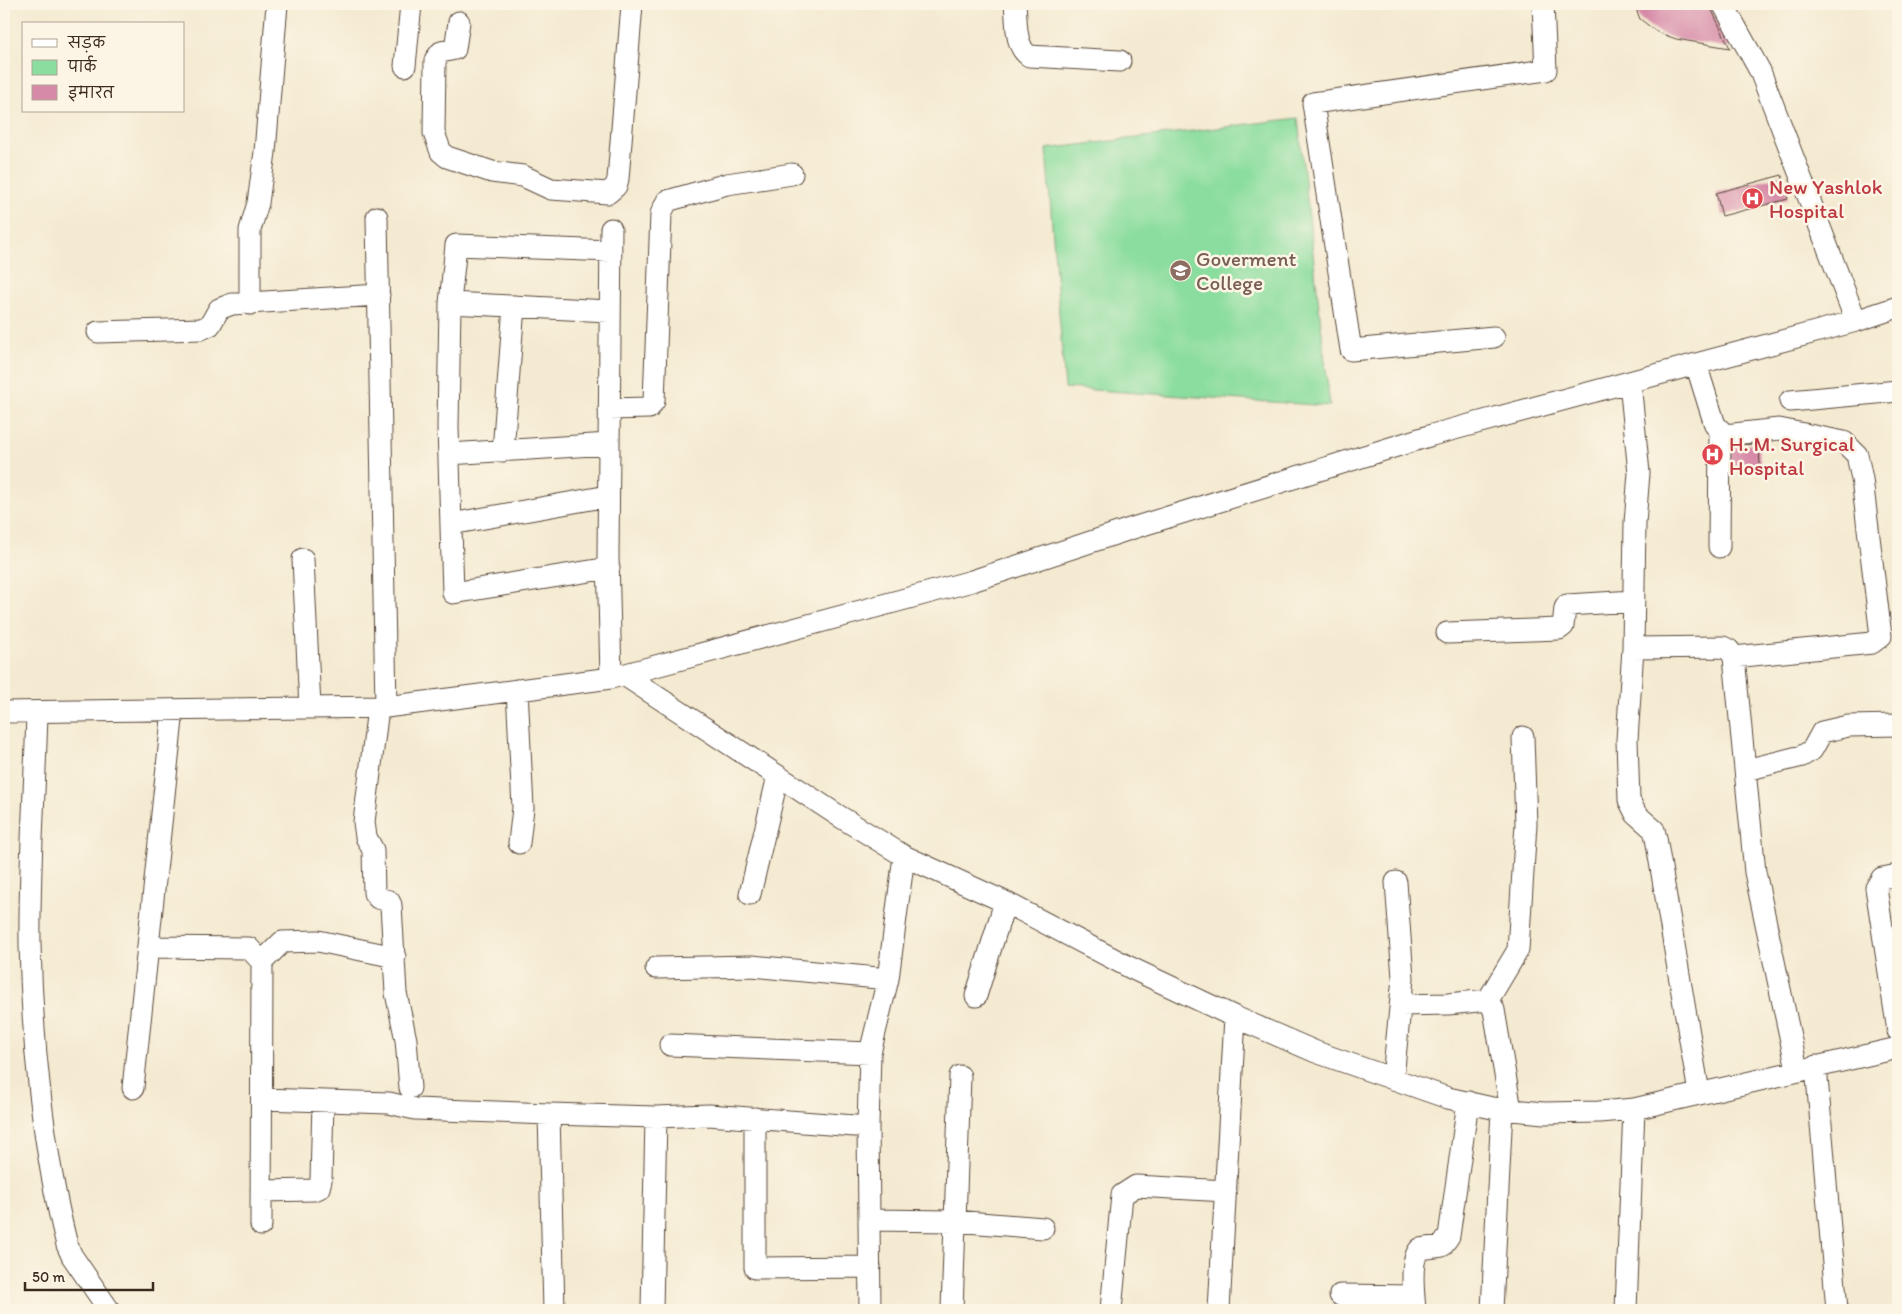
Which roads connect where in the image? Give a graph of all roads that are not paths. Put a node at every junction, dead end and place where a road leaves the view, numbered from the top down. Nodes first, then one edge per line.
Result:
1 (277, 4) edge
2 (411, 4) edge
3 (632, 4) edge
4 (1015, 4) edge
5 (1543, 4) edge
6 (1723, 4) edge
7 (459, 22) dead end
8 (1120, 61) dead end
9 (405, 66) dead end
10 (792, 174) dead end
11 (376, 218) dead end
12 (611, 229) dead end
13 (611, 251) junction
14 (379, 295) junction
15 (450, 303) junction
16 (250, 304) junction
17 (514, 306) junction
18 (1898, 307) edge
19 (609, 311) junction
20 (1856, 321) junction
21 (98, 332) dead end
22 (1494, 336) dead end
23 (1696, 364) junction
24 (1630, 382) junction
25 (1898, 391) edge
26 (1790, 401) dead end
27 (609, 409) junction
28 (1720, 431) junction
29 (609, 444) junction
30 (503, 450) junction
31 (449, 454) junction
32 (608, 496) junction
33 (451, 524) junction
34 (1719, 547) dead end
35 (303, 559) dead end
36 (609, 568) junction
37 (1634, 602) junction
38 (1447, 633) dead end
39 (1633, 648) junction
40 (1734, 656) junction
41 (618, 676) junction
42 (517, 690) junction
43 (310, 708) junction
44 (382, 708) junction
45 (173, 710) junction
46 (4, 712) edge
47 (37, 713) junction
48 (1898, 725) edge
49 (1522, 737) dead end
50 (1746, 770) junction
51 (778, 776) junction
52 (519, 843) dead end
53 (904, 856) junction
54 (1898, 875) edge
55 (1396, 882) dead end
56 (750, 894) dead end
57 (1005, 902) junction
58 (1890, 930) edge
59 (150, 947) junction
60 (395, 957) junction
61 (262, 962) junction
62 (656, 968) dead end
63 (888, 978) junction
64 (976, 996) dead end
65 (1488, 1000) junction
66 (1401, 1005) junction
67 (1235, 1017) junction
68 (1898, 1031) edge
69 (670, 1044) dead end
70 (1898, 1048) edge
71 (870, 1052) junction
72 (1807, 1068) junction
73 (960, 1076) dead end
74 (1393, 1078) junction
75 (133, 1088) dead end
76 (410, 1088) dead end
77 (1698, 1093) junction
78 (262, 1099) junction
79 (323, 1102) junction
80 (1468, 1102) junction
81 (1506, 1109) junction
82 (1634, 1109) junction
83 (549, 1114) junction
84 (656, 1117) junction
85 (755, 1118) junction
86 (868, 1127) junction
87 (261, 1191) junction
88 (1226, 1191) junction
89 (870, 1220) junction
90 (954, 1222) junction
91 (261, 1225) dead end
92 (1043, 1228) dead end
93 (870, 1267) junction
94 (1340, 1295) dead end
95 (1415, 1303) edge
96 (108, 1310) edge
97 (554, 1310) edge
98 (652, 1310) edge
99 (870, 1310) edge
100 (952, 1310) edge
101 (1111, 1310) edge
102 (1219, 1310) edge
103 (1492, 1310) edge
104 (1626, 1310) edge
105 (1837, 1310) edge

1 - 16 street
2 - 9 street
3 - 7 street
4 - 8 street
5 - 22 street
6 - 20 street
10 - 27 street
11 - 14 street
12 - 13 street
13 - 15 street
13 - 19 street
14 - 16 street
14 - 44 street
15 - 17 street
15 - 31 street
16 - 21 street
17 - 19 street
17 - 30 street
18 - 20 street
19 - 27 street
20 - 23 street
23 - 24 street
23 - 28 street
24 - 37 street
24 - 41 street
25 - 26 street
27 - 29 street
28 - 34 street
28 - 40 street
29 - 30 street
29 - 32 street
30 - 31 street
31 - 33 street
32 - 33 street
32 - 36 street
33 - 36 street
35 - 43 street
36 - 41 street
37 - 38 street
37 - 39 street
39 - 40 street
39 - 77 street
40 - 50 street
41 - 42 street
41 - 51 street
42 - 44 street
42 - 52 street
43 - 44 street
43 - 45 street
44 - 60 street
45 - 47 street
45 - 59 street
46 - 47 street
47 - 96 street
48 - 50 street
49 - 65 street
50 - 72 street
51 - 53 street
51 - 56 street
53 - 57 street
53 - 63 street
54 - 58 street
55 - 66 street
57 - 64 street
57 - 67 street
58 - 68 street
59 - 61 street
59 - 75 street
60 - 61 street
60 - 76 street
61 - 78 street
62 - 63 street
63 - 71 street
65 - 66 street
65 - 81 street
66 - 74 street
67 - 74 street
67 - 88 street
69 - 71 street
70 - 72 street
71 - 86 street
72 - 77 street
72 - 105 street
73 - 90 street
74 - 80 street
77 - 82 street
78 - 79 street
78 - 87 street
79 - 83 street
79 - 87 street
80 - 81 street
80 - 95 street
81 - 82 street
81 - 103 street
82 - 104 street
83 - 84 street
83 - 97 street
84 - 85 street
84 - 98 street
85 - 86 street
85 - 93 street
86 - 89 street
87 - 91 street
88 - 101 street
88 - 102 street
89 - 90 street
89 - 93 street
90 - 92 street
90 - 100 street
93 - 99 street
94 - 95 street

